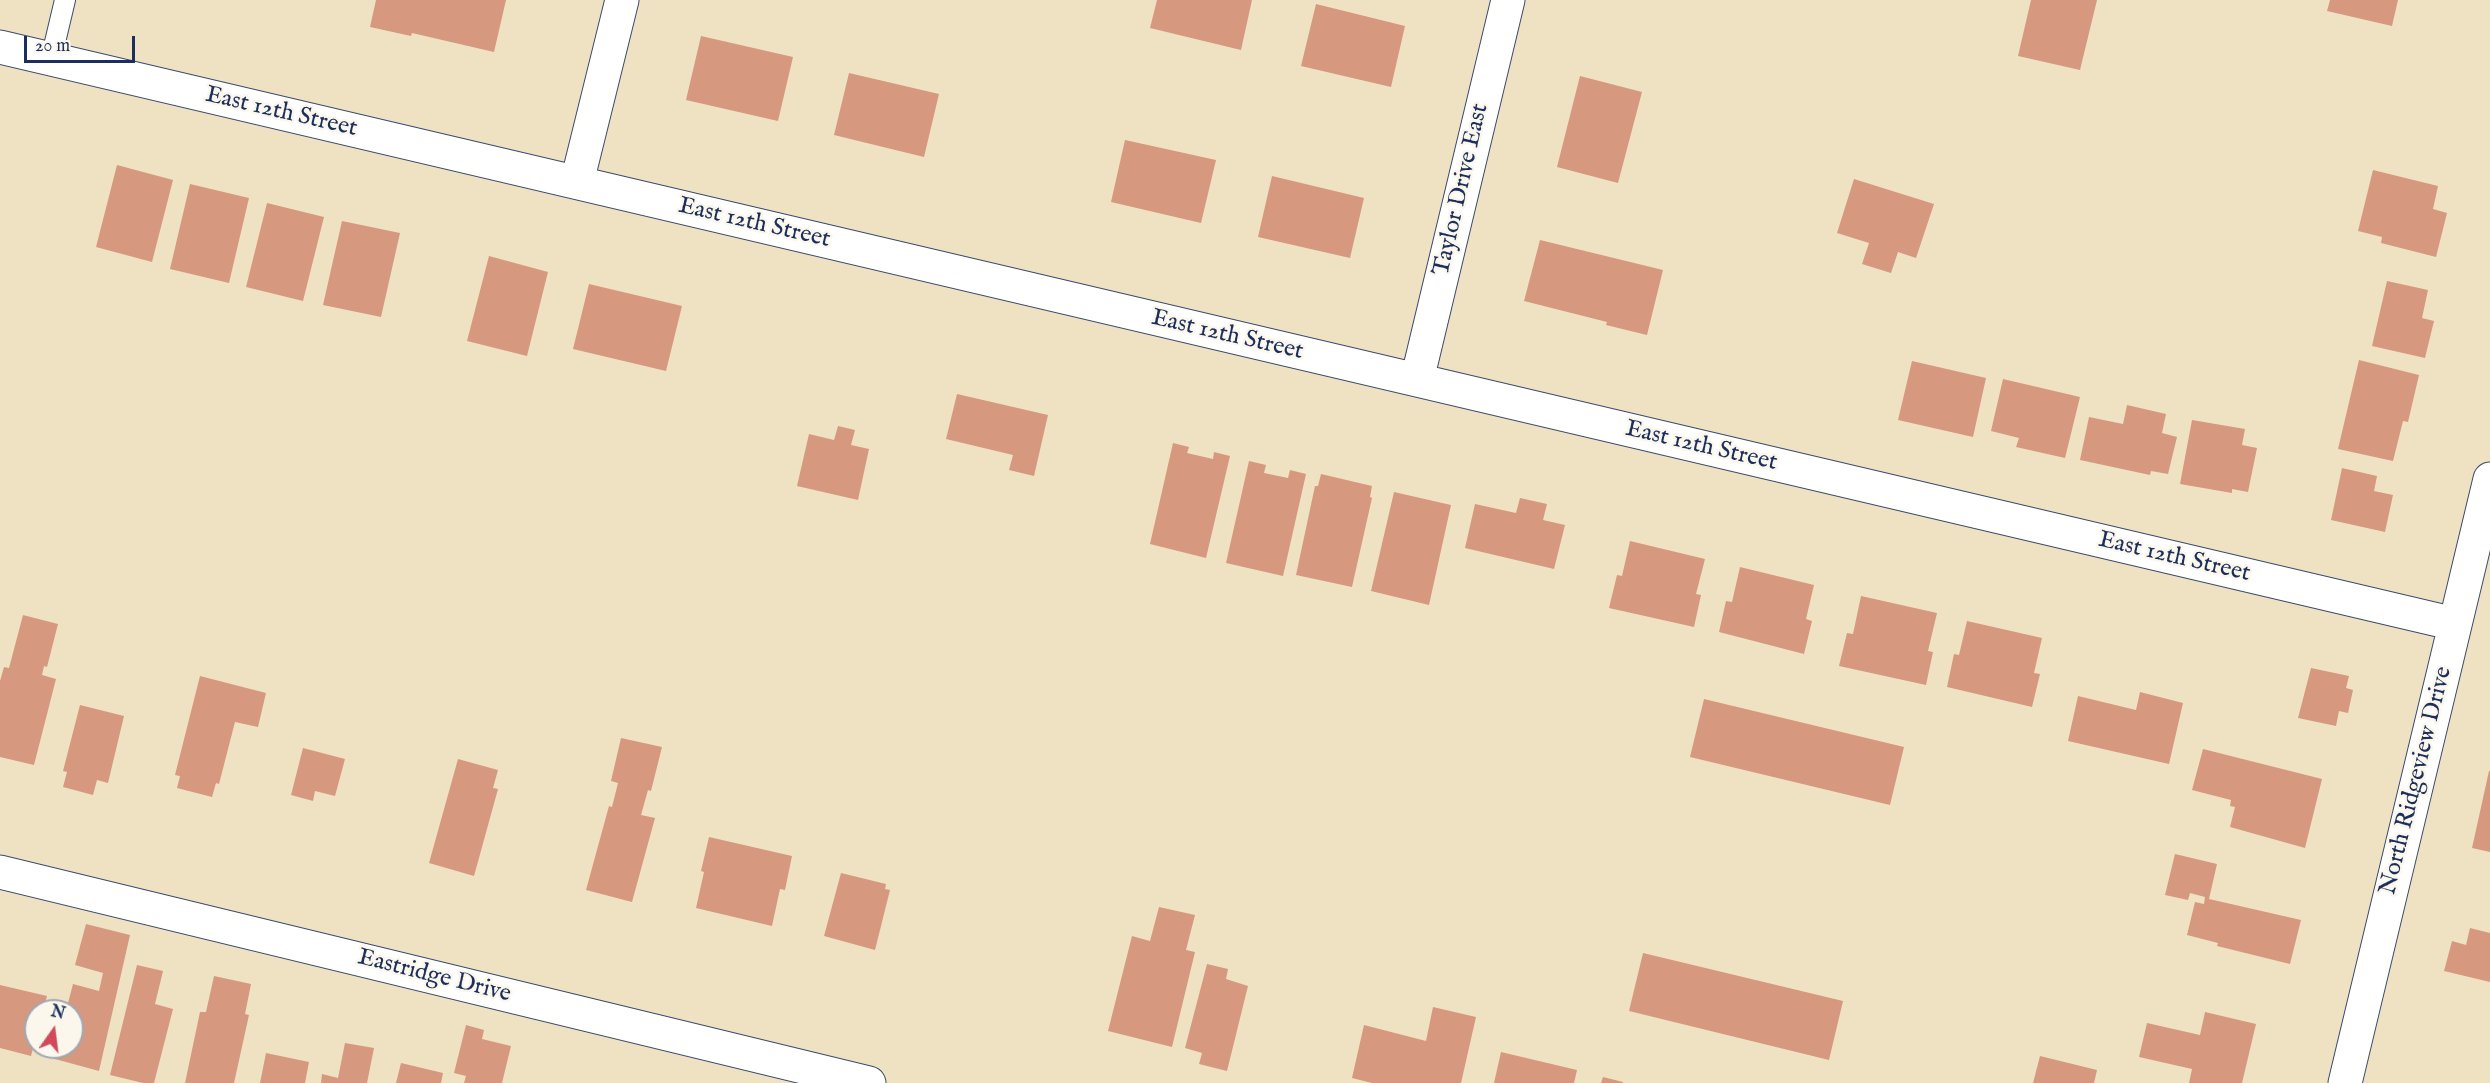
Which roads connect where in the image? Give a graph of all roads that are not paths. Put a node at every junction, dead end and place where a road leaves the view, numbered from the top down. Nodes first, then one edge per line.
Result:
1 (65, 0) edge
2 (622, 0) edge
3 (1508, 0) edge
4 (0, 47) edge
5 (51, 59) junction
6 (577, 182) junction
7 (1417, 380) junction
8 (2490, 479) edge
9 (2455, 624) junction
10 (0, 872) edge
11 (869, 1083) edge
12 (2345, 1083) edge

1 - 5 lane
2 - 6 street
3 - 7 street, Taylor Drive East
4 - 5 street, East 12th Street
5 - 6 street, East 12th Street
6 - 7 street, East 12th Street
7 - 9 street, East 12th Street
8 - 9 street, North Ridgeview Drive
9 - 12 street, North Ridgeview Drive
10 - 11 street, Eastridge Drive

